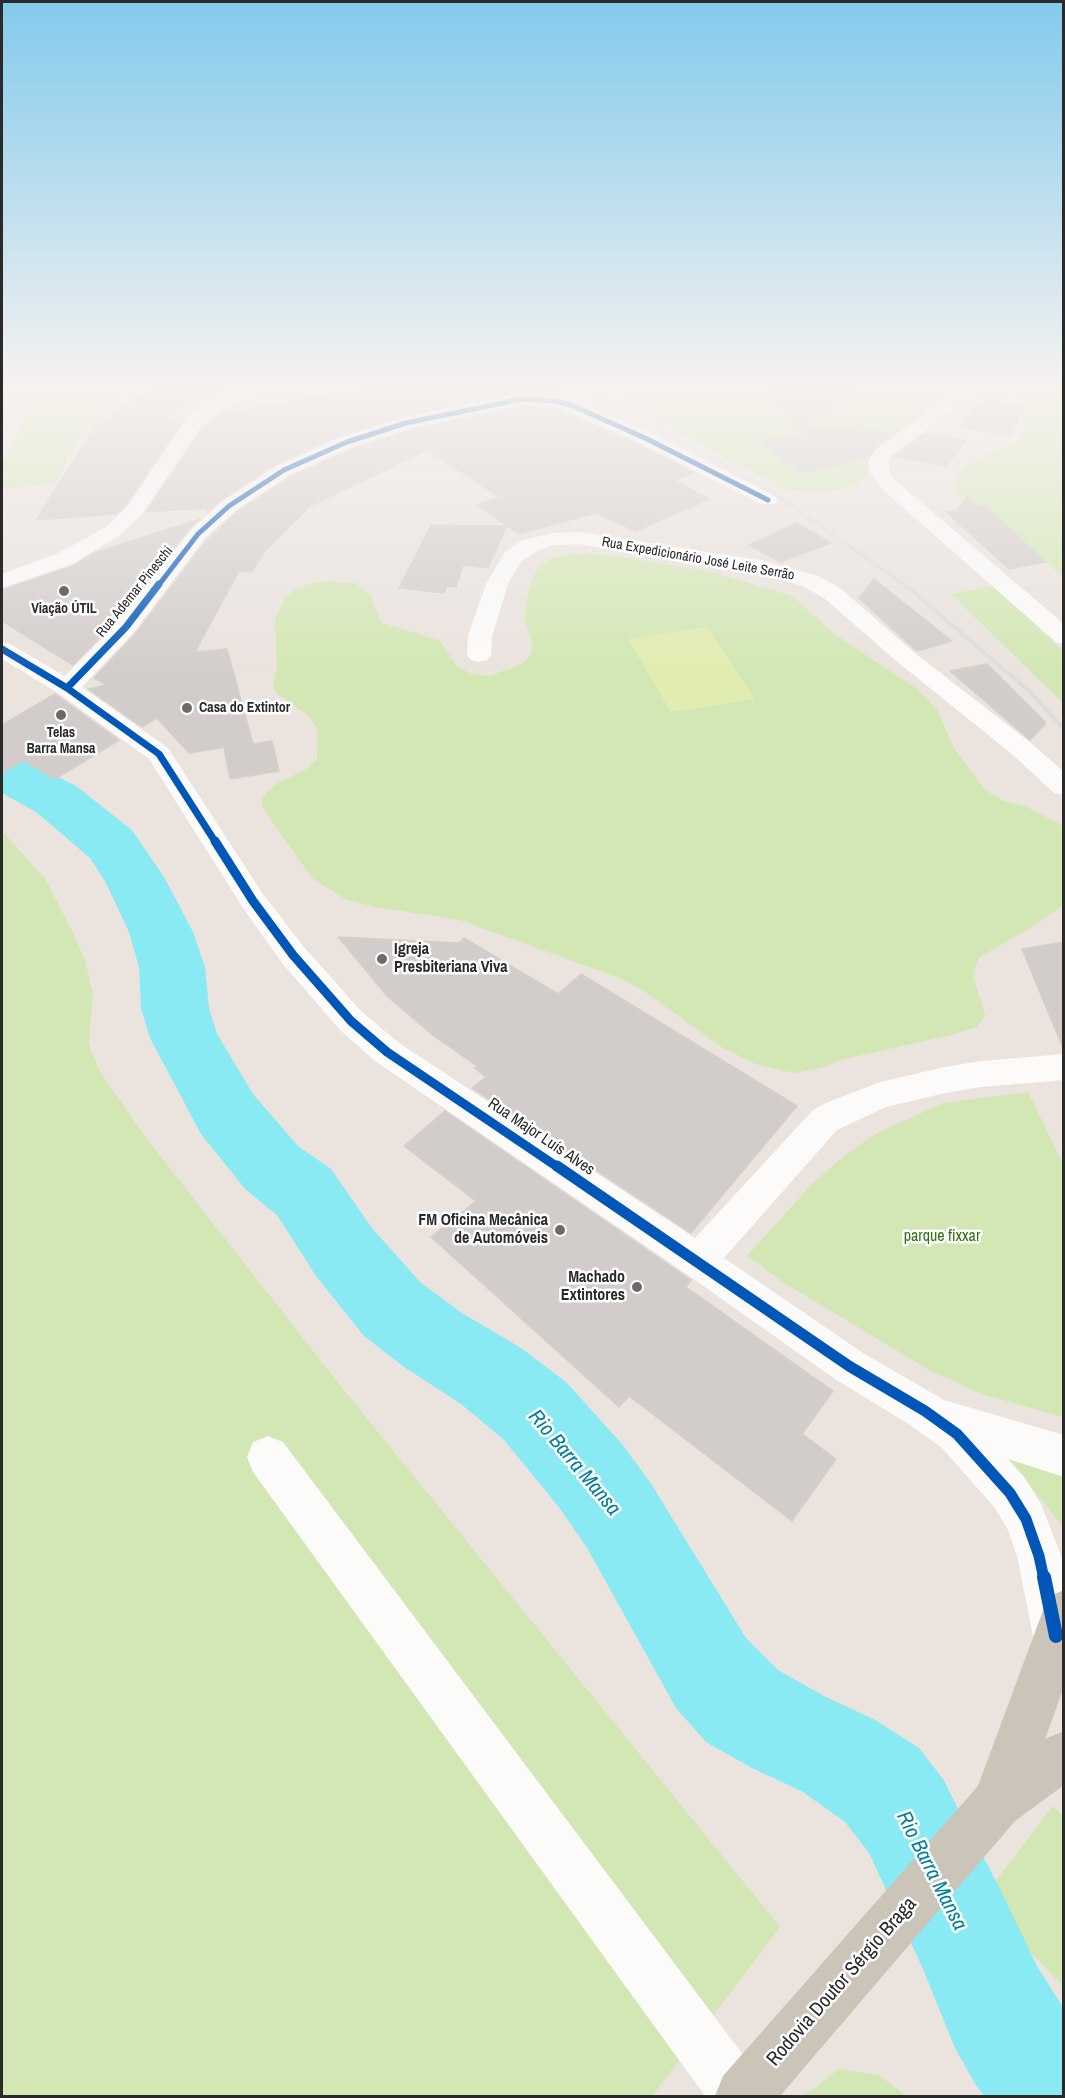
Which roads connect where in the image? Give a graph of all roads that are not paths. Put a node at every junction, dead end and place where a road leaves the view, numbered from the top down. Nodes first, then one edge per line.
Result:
1 (155, 480) edge
2 (270, 480) edge
3 (728, 480) edge
4 (885, 480) edge
5 (768, 500) dead end
6 (2, 581) edge
7 (1064, 637) edge
8 (2, 649) edge
9 (479, 655) dead end
10 (67, 688) junction
11 (1064, 787) edge
12 (1064, 1066) edge
13 (698, 1261) junction
14 (925, 1411) junction
15 (1064, 1456) edge
16 (268, 1457) dead end
17 (1060, 1624) edge
18 (1064, 1755) edge
19 (982, 1821) junction
20 (741, 2097) edge

1 - 6 street
2 - 10 street, Rua Ademar Pineschi
3 - 5 street, Rua Ademar Pineschi
4 - 7 street
8 - 10 street, Rua Major Luís Alves
9 - 11 street, Rua Expedicionário José Leite Serrão
10 - 13 street, Rua Major Luís Alves
12 - 13 street
13 - 14 street, Rua Major Luís Alves
14 - 15 street
14 - 17 street, Rua Major Luís Alves
16 - 20 street
17 - 19 main road, Rodovia Doutor Sérgio Braga
18 - 19 main road
19 - 20 main road, Rodovia Doutor Sérgio Braga

